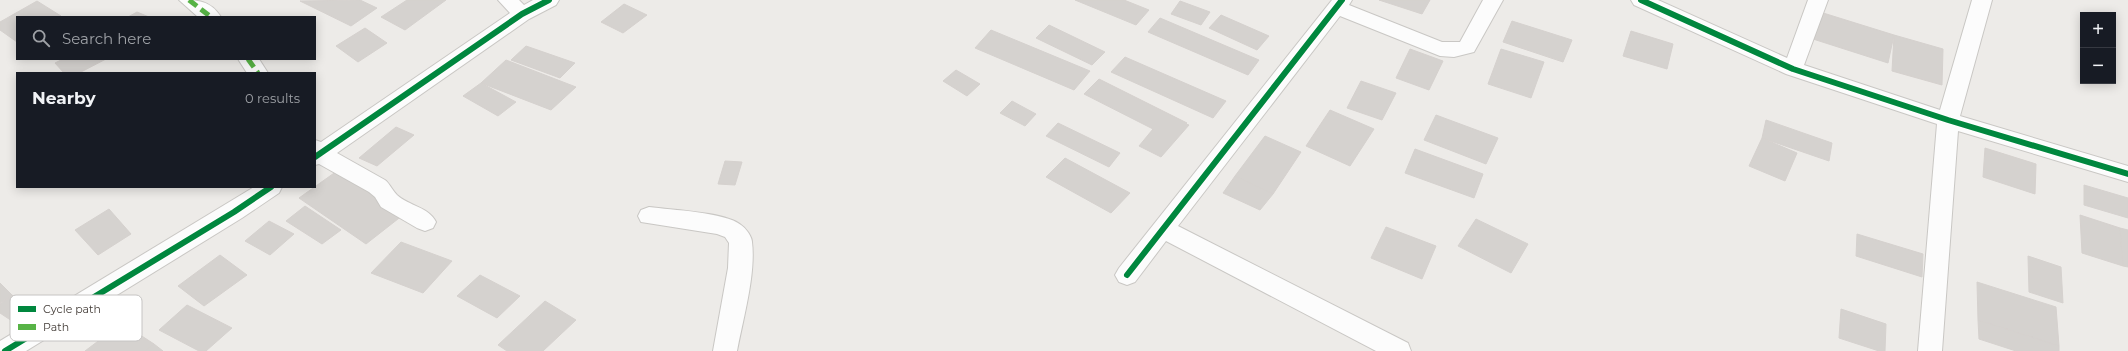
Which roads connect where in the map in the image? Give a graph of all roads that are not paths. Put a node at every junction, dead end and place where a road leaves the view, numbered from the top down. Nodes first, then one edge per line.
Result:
1 (189, 0) edge
2 (508, 0) edge
3 (549, 0) edge
4 (1493, 0) edge
5 (1641, 0) edge
6 (1818, 0) edge
7 (1982, 0) edge
8 (1339, 3) edge
9 (522, 14) junction
10 (210, 16) edge
11 (249, 60) edge
12 (1793, 69) junction
13 (257, 72) edge
14 (1948, 120) junction
15 (317, 153) edge
16 (2128, 174) edge
17 (270, 188) edge
18 (649, 216) dead end
19 (425, 222) dead end
20 (1163, 229) junction
21 (1127, 275) dead end
22 (97, 295) edge
23 (21, 341) edge
24 (5, 351) edge
25 (725, 351) edge
26 (1398, 351) edge
27 (1930, 351) edge

1 - 10 street
2 - 9 street
3 - 9 street
4 - 8 street
5 - 12 street
6 - 12 street
7 - 14 street
8 - 20 street
9 - 15 street
11 - 13 street
12 - 14 street
14 - 16 street
14 - 27 street
15 - 19 street
17 - 22 street
18 - 25 street
20 - 21 street
20 - 26 street
23 - 24 street

